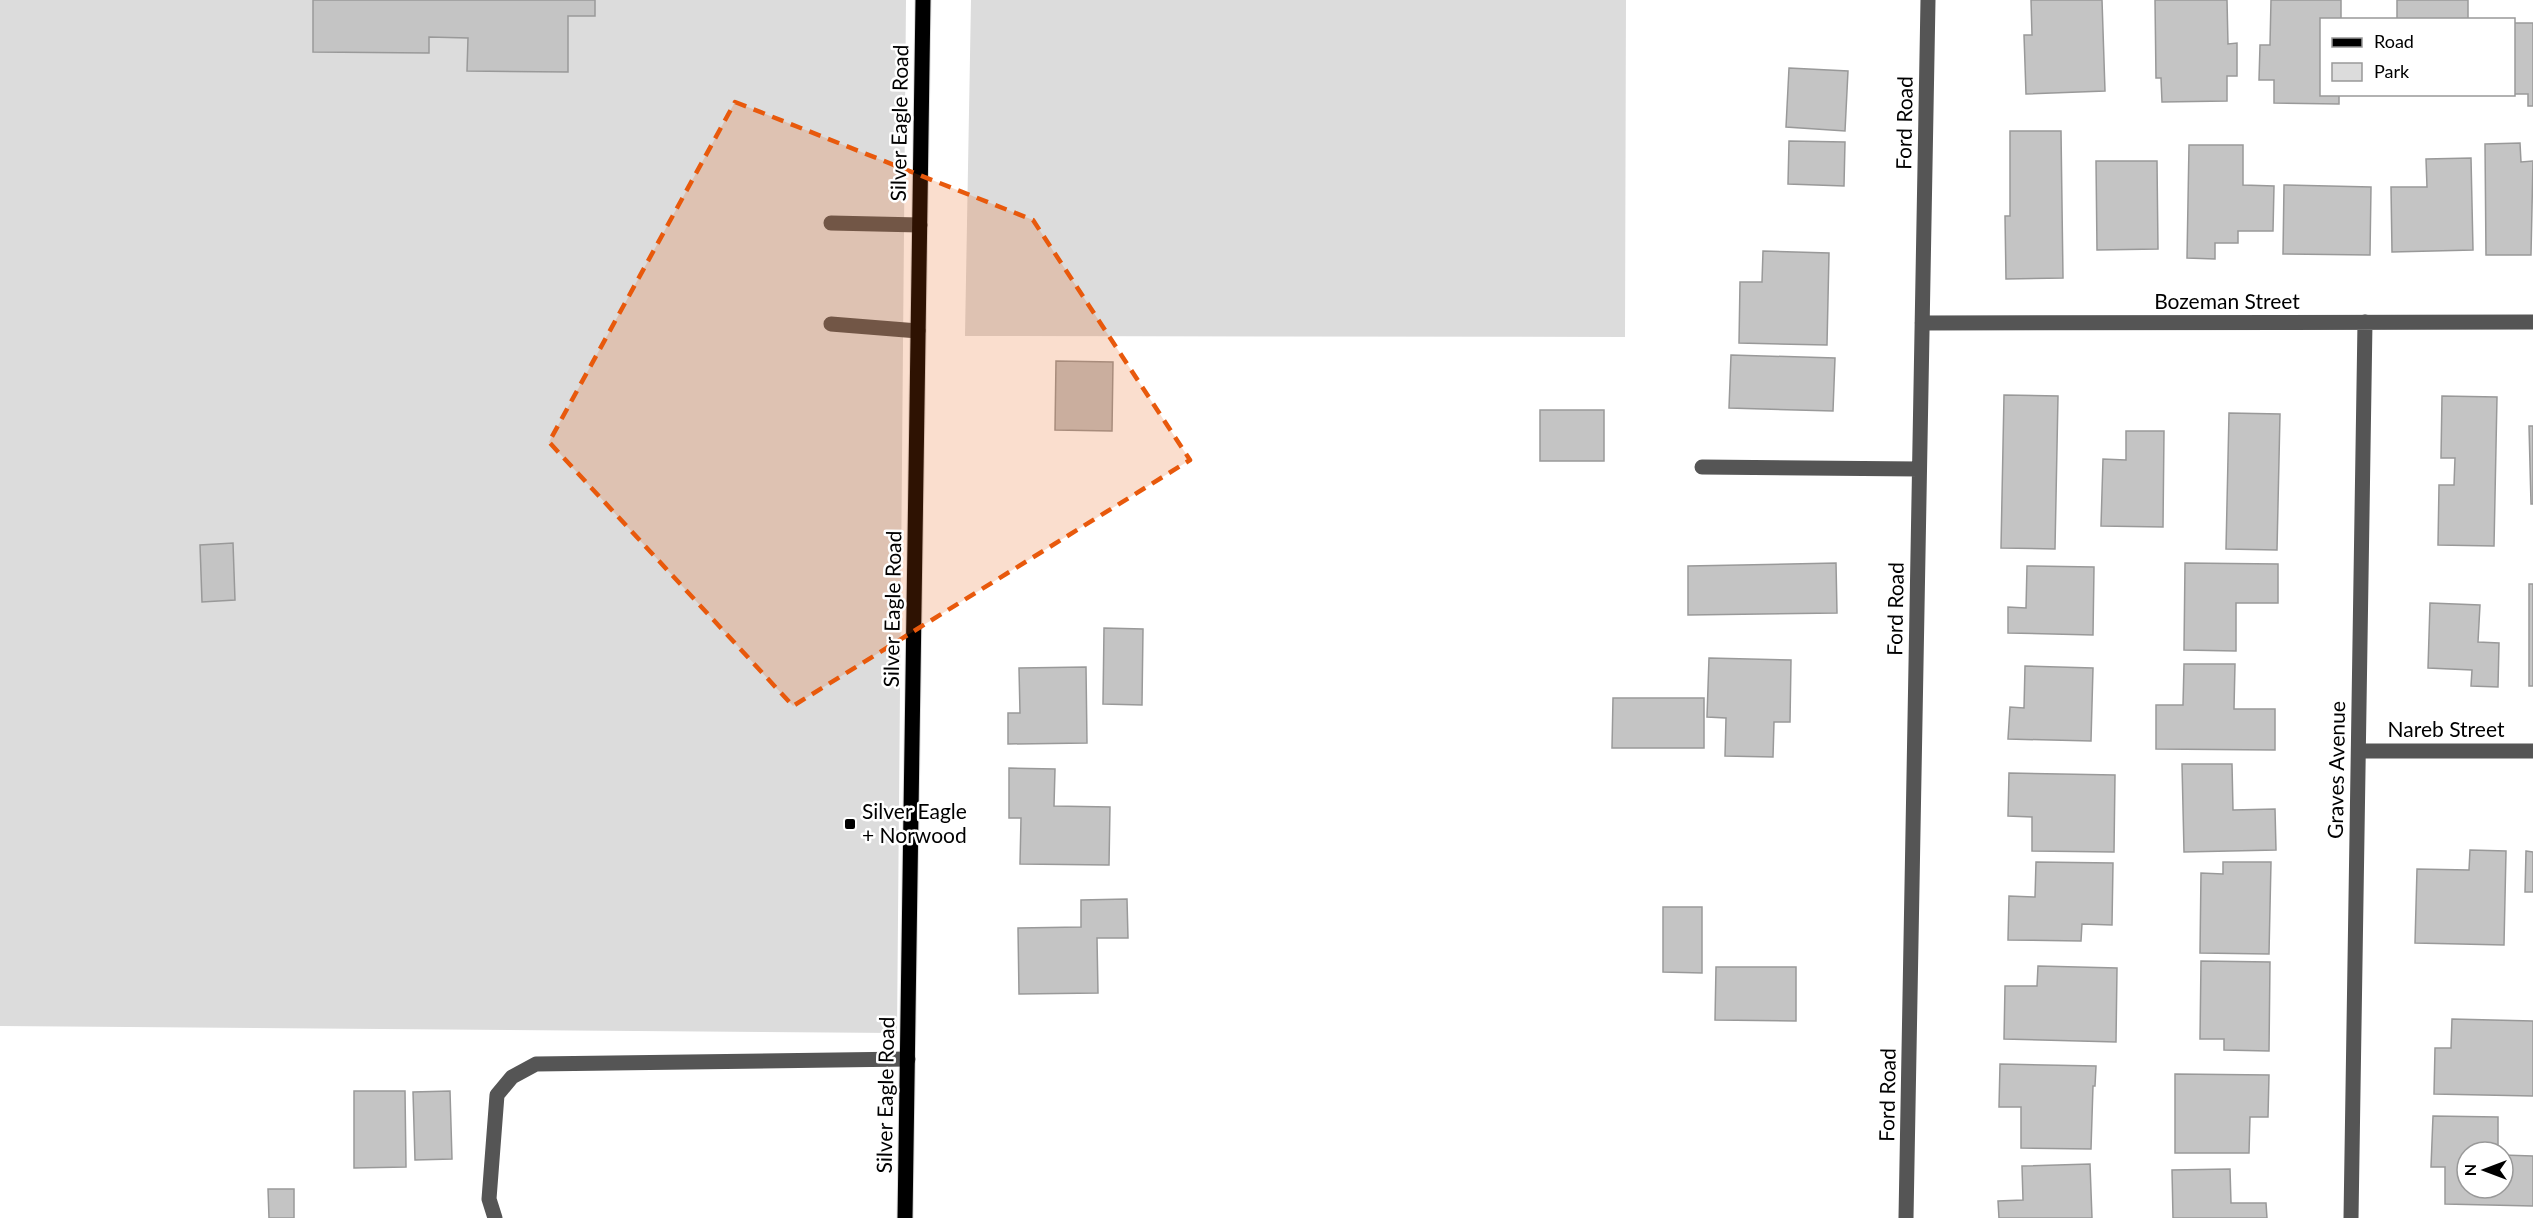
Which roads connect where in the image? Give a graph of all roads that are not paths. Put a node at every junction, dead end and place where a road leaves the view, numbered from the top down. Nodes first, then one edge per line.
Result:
1 (923, 0) edge
2 (1928, 0) edge
3 (831, 223) dead end
4 (920, 225) junction
5 (2365, 322) junction
6 (2533, 322) edge
7 (1922, 323) junction
8 (831, 324) dead end
9 (918, 332) junction
10 (1702, 467) dead end
11 (1919, 469) junction
12 (2359, 751) junction
13 (2533, 751) edge
14 (908, 1059) junction
15 (495, 1218) edge
16 (905, 1218) edge
17 (1906, 1218) edge
18 (2351, 1218) edge

1 - 4 main road, Silver Eagle Road
2 - 7 street, Ford Road
3 - 4 street
4 - 9 main road, Silver Eagle Road
5 - 6 street, Bozeman Street
5 - 7 street, Bozeman Street
5 - 12 street, Graves Avenue
7 - 11 street, Ford Road
8 - 9 street
9 - 14 main road, Silver Eagle Road
10 - 11 street
11 - 17 street, Ford Road
12 - 13 street, Nareb Street
12 - 18 street, Graves Avenue
14 - 15 street
14 - 16 main road, Silver Eagle Road

